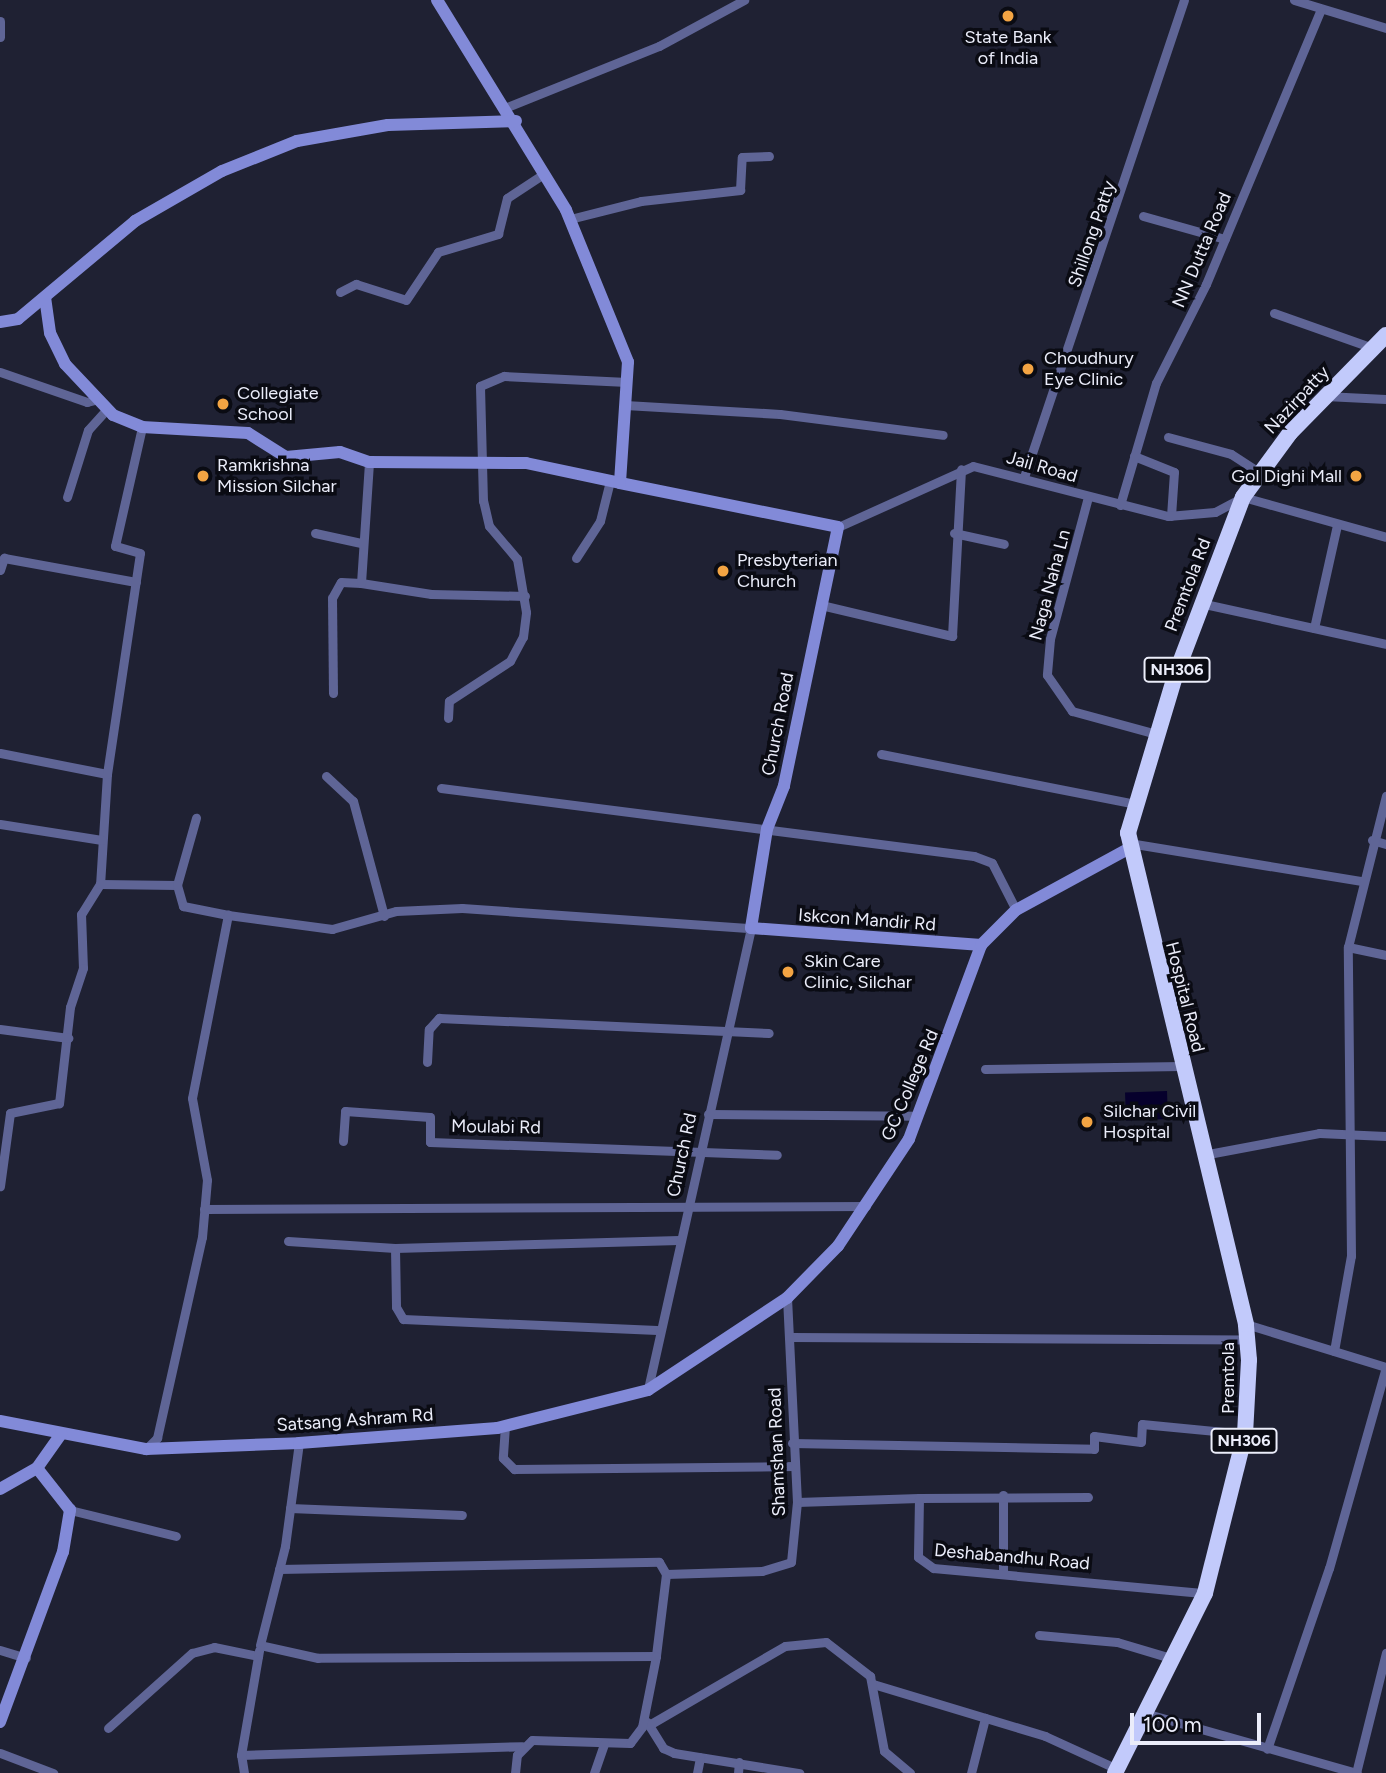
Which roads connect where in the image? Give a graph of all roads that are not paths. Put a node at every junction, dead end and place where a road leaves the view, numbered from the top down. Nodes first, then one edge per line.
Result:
1 (437, 0) edge
2 (744, 0) edge
3 (1184, 0) edge
4 (1296, 0) edge
5 (1321, 9) junction
6 (0, 21) edge
7 (1386, 27) edge
8 (0, 37) edge
9 (507, 107) junction
10 (516, 121) junction
11 (769, 156) dead end
12 (545, 173) junction
13 (1143, 215) dead end
14 (570, 219) junction
15 (1225, 239) junction
16 (340, 292) dead end
17 (45, 297) junction
18 (1274, 313) dead end
19 (0, 322) edge
20 (1386, 335) edge
21 (1373, 348) junction
22 (0, 372) edge
23 (627, 382) junction
24 (1325, 396) junction
25 (98, 399) junction
26 (1386, 399) edge
27 (625, 405) junction
28 (107, 409) junction
29 (142, 426) junction
30 (943, 435) dead end
31 (1168, 437) dead end
32 (1134, 456) junction
33 (369, 462) junction
34 (481, 462) junction
35 (961, 469) junction
36 (1259, 471) junction
37 (1024, 477) junction
38 (615, 482) junction
39 (67, 497) dead end
40 (1088, 497) junction
41 (1243, 497) junction
42 (1120, 505) junction
43 (1171, 516) junction
44 (1337, 526) junction
45 (838, 527) junction
46 (315, 533) dead end
47 (954, 533) junction
48 (1386, 537) edge
49 (361, 543) junction
50 (1004, 544) dead end
51 (576, 558) dead end
52 (0, 570) edge
53 (136, 582) junction
54 (360, 583) junction
55 (525, 596) junction
56 (1200, 603) junction
57 (821, 605) junction
58 (1314, 628) junction
59 (1386, 644) edge
60 (333, 693) dead end
61 (447, 718) dead end
62 (1156, 734) junction
63 (0, 753) edge
64 (881, 754) dead end
65 (107, 774) junction
66 (326, 776) dead end
67 (441, 788) dead end
68 (1386, 796) edge
69 (1135, 804) junction
70 (196, 818) dead end
71 (0, 824) edge
72 (767, 829) junction
73 (102, 840) junction
74 (1372, 840) junction
75 (1386, 844) edge
76 (1127, 846) junction
77 (1362, 881) junction
78 (100, 884) junction
79 (177, 885) junction
80 (1016, 910) junction
81 (228, 915) junction
82 (384, 916) junction
83 (751, 928) junction
84 (981, 945) junction
85 (1348, 947) junction
86 (1386, 955) edge
87 (0, 1029) edge
88 (728, 1031) junction
89 (769, 1033) dead end
90 (68, 1038) junction
91 (427, 1062) dead end
92 (1182, 1066) junction
93 (985, 1069) dead end
94 (708, 1114) junction
95 (918, 1116) junction
96 (1349, 1131) junction
97 (1386, 1136) edge
98 (343, 1141) dead end
99 (700, 1150) junction
100 (777, 1155) dead end
101 (1203, 1155) junction
102 (0, 1186) edge
103 (868, 1206) junction
104 (204, 1209) junction
105 (687, 1209) junction
106 (679, 1240) junction
107 (288, 1241) dead end
108 (395, 1248) junction
109 (787, 1298) junction
110 (657, 1330) junction
111 (1247, 1331) junction
112 (791, 1336) junction
113 (1334, 1351) junction
114 (1386, 1367) edge
115 (648, 1390) junction
116 (0, 1421) edge
117 (505, 1426) junction
118 (61, 1434) junction
119 (1245, 1434) junction
120 (299, 1443) junction
121 (792, 1443) junction
122 (146, 1449) junction
123 (794, 1466) junction
124 (37, 1468) junction
125 (0, 1489) edge
126 (1003, 1495) junction
127 (919, 1497) junction
128 (1088, 1497) dead end
129 (797, 1502) junction
130 (290, 1508) junction
131 (70, 1510) junction
132 (461, 1516) dead end
133 (176, 1536) dead end
134 (279, 1569) junction
135 (1003, 1573) junction
136 (666, 1574) junction
137 (1205, 1592) junction
138 (1039, 1635) dead end
139 (260, 1645) junction
140 (0, 1650) edge
141 (1386, 1653) edge
142 (258, 1656) junction
143 (656, 1657) junction
144 (26, 1658) junction
145 (1176, 1660) junction
146 (873, 1684) junction
147 (1148, 1714) junction
148 (985, 1718) junction
149 (0, 1723) edge
150 (649, 1724) junction
151 (108, 1728) dead end
152 (522, 1746) junction
153 (602, 1747) junction
154 (1267, 1749) junction
155 (0, 1753) edge
156 (241, 1755) junction
157 (700, 1757) junction
158 (739, 1762) junction
159 (595, 1770) edge
160 (1336, 1770) edge
161 (780, 1771) edge
162 (1116, 1771) edge
163 (53, 1773) edge
164 (244, 1773) edge
165 (515, 1773) edge
166 (697, 1773) edge
167 (738, 1773) edge
168 (799, 1773) edge
169 (910, 1773) edge
170 (971, 1773) edge
171 (1356, 1773) edge

1 - 9 main road
2 - 9 street
3 - 37 street, Shillong Patty
4 - 5 street
5 - 7 street
5 - 15 street, NN Dutta Road
6 - 8 street
9 - 10 main road
10 - 12 main road
10 - 17 main road
11 - 14 street
12 - 14 main road
12 - 16 street
13 - 15 street
14 - 23 main road
15 - 32 street, NN Dutta Road
17 - 19 main road
17 - 25 main road
18 - 21 street
20 - 21 highway, Nazirpatty / NH306
21 - 24 highway, Nazirpatty / NH306
22 - 25 street
23 - 27 main road
23 - 34 street
24 - 26 street
24 - 36 highway, Nazirpatty / NH306
25 - 28 main road
27 - 30 street
27 - 38 main road
28 - 29 main road
28 - 39 street
29 - 33 main road
29 - 53 street
31 - 36 street
32 - 42 street, NN Dutta Road
32 - 43 street
33 - 34 main road
33 - 49 street
34 - 38 main road
34 - 55 street
35 - 37 street, Jail Road
35 - 45 street
35 - 47 street
36 - 41 highway, Nazirpatty / NH306
37 - 40 street, Jail Road
38 - 45 main road
38 - 51 street
40 - 42 street, Jail Road
40 - 62 street, Naga Naha Ln
41 - 43 street, Jail Road
41 - 44 street
41 - 56 highway, Premtola Rd / NH306
42 - 43 street, Jail Road
44 - 48 street
44 - 58 street
45 - 57 main road, Church Road
46 - 49 street
47 - 50 street
47 - 57 street
49 - 54 street
52 - 53 street
53 - 65 street
54 - 55 street
54 - 60 street
55 - 61 street
56 - 58 street
56 - 62 highway, Premtola Rd / NH306
57 - 72 main road, Church Road
58 - 59 street
62 - 69 highway, Premtola Rd / NH306
63 - 65 street
64 - 69 street
65 - 73 street
66 - 82 street
67 - 72 street
68 - 74 street
69 - 76 highway, Premtola Rd / NH306
70 - 79 street
71 - 73 street
72 - 80 street
72 - 83 main road, Church Road
73 - 78 street
74 - 75 street
74 - 77 street
76 - 77 street
76 - 80 main road, GC College Rd
76 - 92 highway, Hospital Road / NH306
77 - 85 street
78 - 79 street
78 - 90 street
79 - 81 street
80 - 84 main road, GC College Rd
81 - 82 street
81 - 104 street
82 - 83 street
83 - 84 main road, Iskcon Mandir Rd
83 - 88 street, Church Rd
84 - 95 main road, GC College Rd
85 - 86 street
85 - 96 street
87 - 90 street
88 - 89 street
88 - 91 street
88 - 94 street, Church Rd
90 - 102 street
92 - 93 street
92 - 101 highway, Hospital Road / NH306
94 - 95 street
94 - 99 street, Church Rd
95 - 103 main road, GC College Rd
96 - 97 street
96 - 101 street
96 - 113 street
98 - 99 street, Moulabi Rd
99 - 100 street
99 - 105 street, Church Rd
101 - 111 highway, Premtola / NH306
103 - 105 street
103 - 109 main road, GC College Rd
104 - 105 street
104 - 122 street
105 - 106 street, Church Rd
106 - 108 street
106 - 110 street, Church Rd
107 - 108 street
108 - 110 street
109 - 112 street, Shamshan Road
109 - 115 main road, GC College Rd
110 - 115 street, Church Rd
111 - 112 street
111 - 113 street
111 - 119 highway, Premtola / NH306
112 - 121 street, Shamshan Road
113 - 114 street
114 - 154 street
115 - 117 main road, Satsang Ashram Rd
116 - 118 main road, Satsang Ashram Rd
117 - 120 main road, Satsang Ashram Rd
117 - 123 street
118 - 122 main road, Satsang Ashram Rd
118 - 124 main road
119 - 121 street
119 - 137 highway, Premtola / NH306
120 - 122 main road, Satsang Ashram Rd
120 - 130 street
121 - 123 street, Shamshan Road
123 - 129 street, Shamshan Road
124 - 125 main road
124 - 131 main road
126 - 127 street
126 - 128 street
126 - 135 street
127 - 129 street
127 - 135 street, Deshabandhu Road
129 - 136 street, Shamshan Road
130 - 132 street
130 - 134 street
131 - 133 street
131 - 144 main road
134 - 136 street
134 - 139 street
135 - 137 street, Deshabandhu Road
136 - 143 street
137 - 145 highway, Premtola / NH306
138 - 145 street
139 - 142 street
139 - 143 street
140 - 144 street
141 - 171 street
142 - 151 street
142 - 156 street
143 - 150 street
144 - 149 main road
145 - 147 highway, Premtola / NH306
146 - 148 street
146 - 150 street
146 - 169 street
147 - 154 street
147 - 162 highway, NH306
148 - 162 street
148 - 170 street
150 - 153 street
150 - 157 street
152 - 153 street
152 - 156 street
152 - 165 street
153 - 159 street
154 - 160 street
155 - 163 street
156 - 164 street
157 - 158 street
157 - 166 street
158 - 161 street
158 - 167 street
160 - 171 street
161 - 168 street

